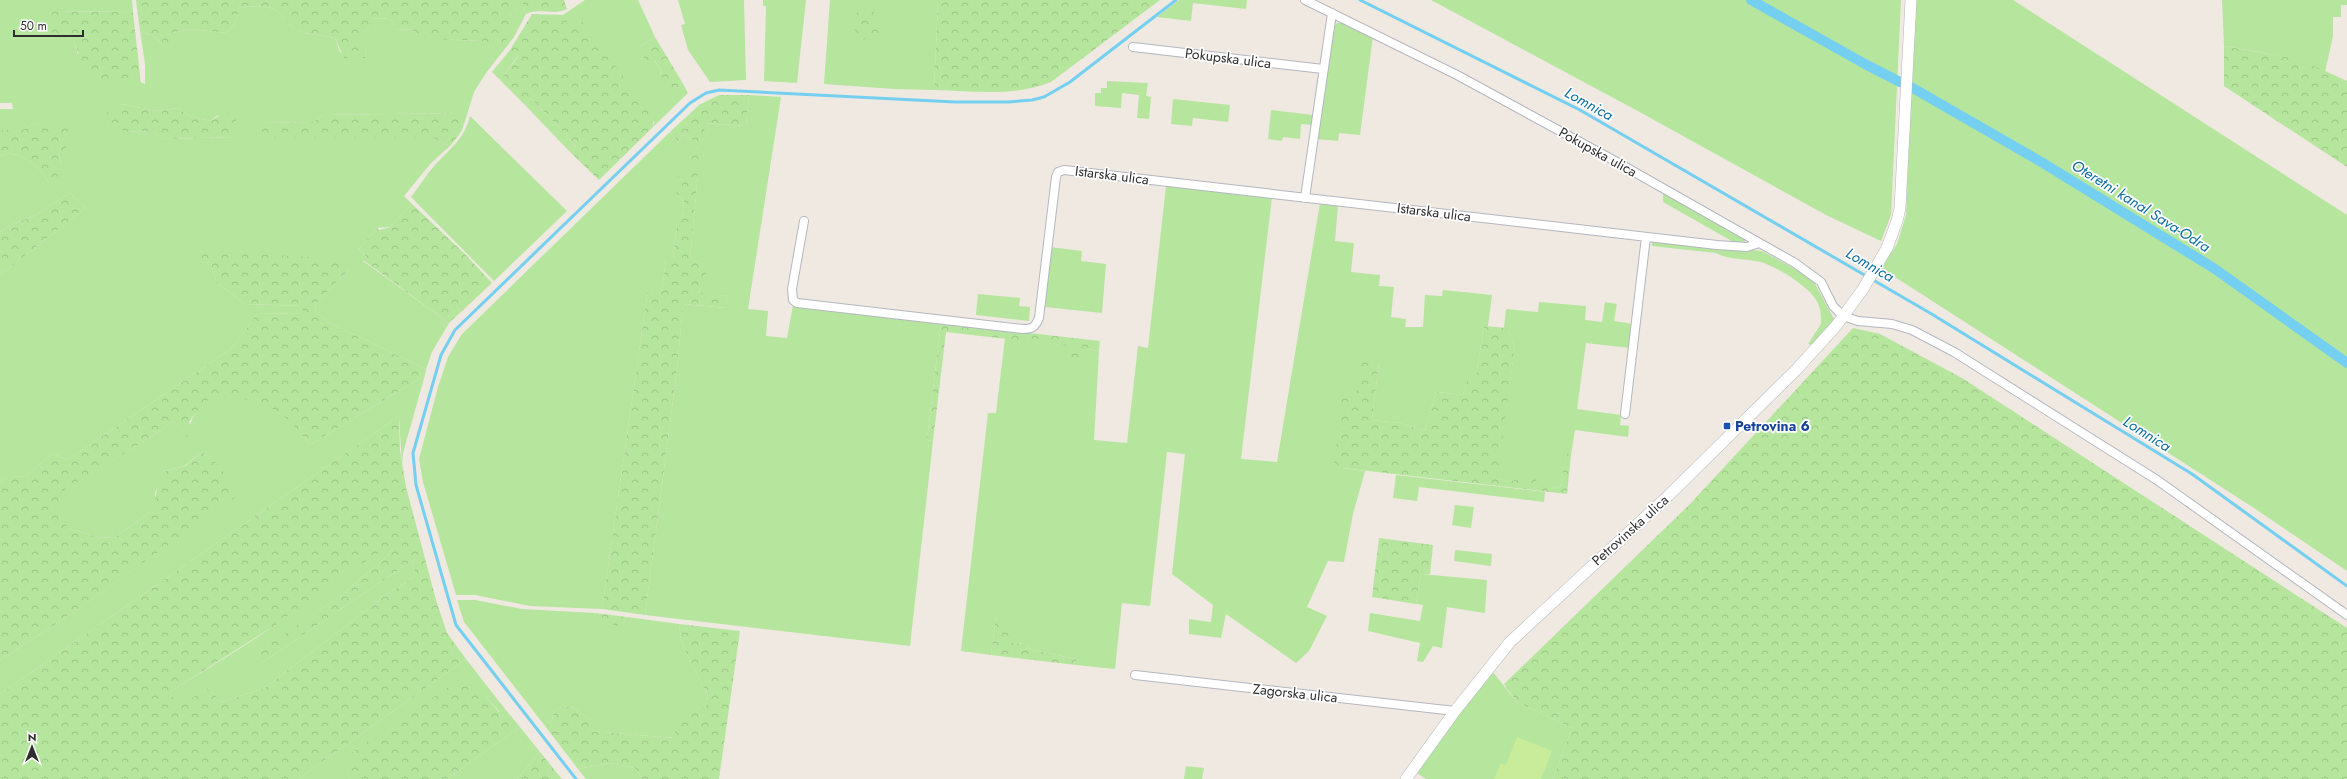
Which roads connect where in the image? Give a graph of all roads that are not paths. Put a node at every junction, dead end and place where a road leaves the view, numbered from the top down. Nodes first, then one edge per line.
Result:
1 (1305, 0) edge
2 (1912, 0) edge
3 (1332, 13) junction
4 (1133, 47) dead end
5 (1323, 69) junction
6 (1305, 198) junction
7 (804, 220) dead end
8 (1646, 237) junction
9 (1759, 243) junction
10 (1843, 316) junction
11 (1625, 414) dead end
12 (2347, 615) edge
13 (1135, 675) dead end
14 (1455, 711) junction
15 (1406, 779) edge

1 - 3 street, Pokupska ulica
2 - 10 street, Petrovinska ulica
3 - 5 street
3 - 9 street, Pokupska ulica
4 - 5 street, Pokupska ulica
5 - 6 street
6 - 7 street, Istarska ulica
6 - 8 street, Istarska ulica
8 - 9 street, Istarska ulica
8 - 11 street
9 - 10 street, Pokupska ulica
10 - 12 street
10 - 14 street, Petrovinska ulica
13 - 14 street, Zagorska ulica
14 - 15 street, Petrovinska ulica

